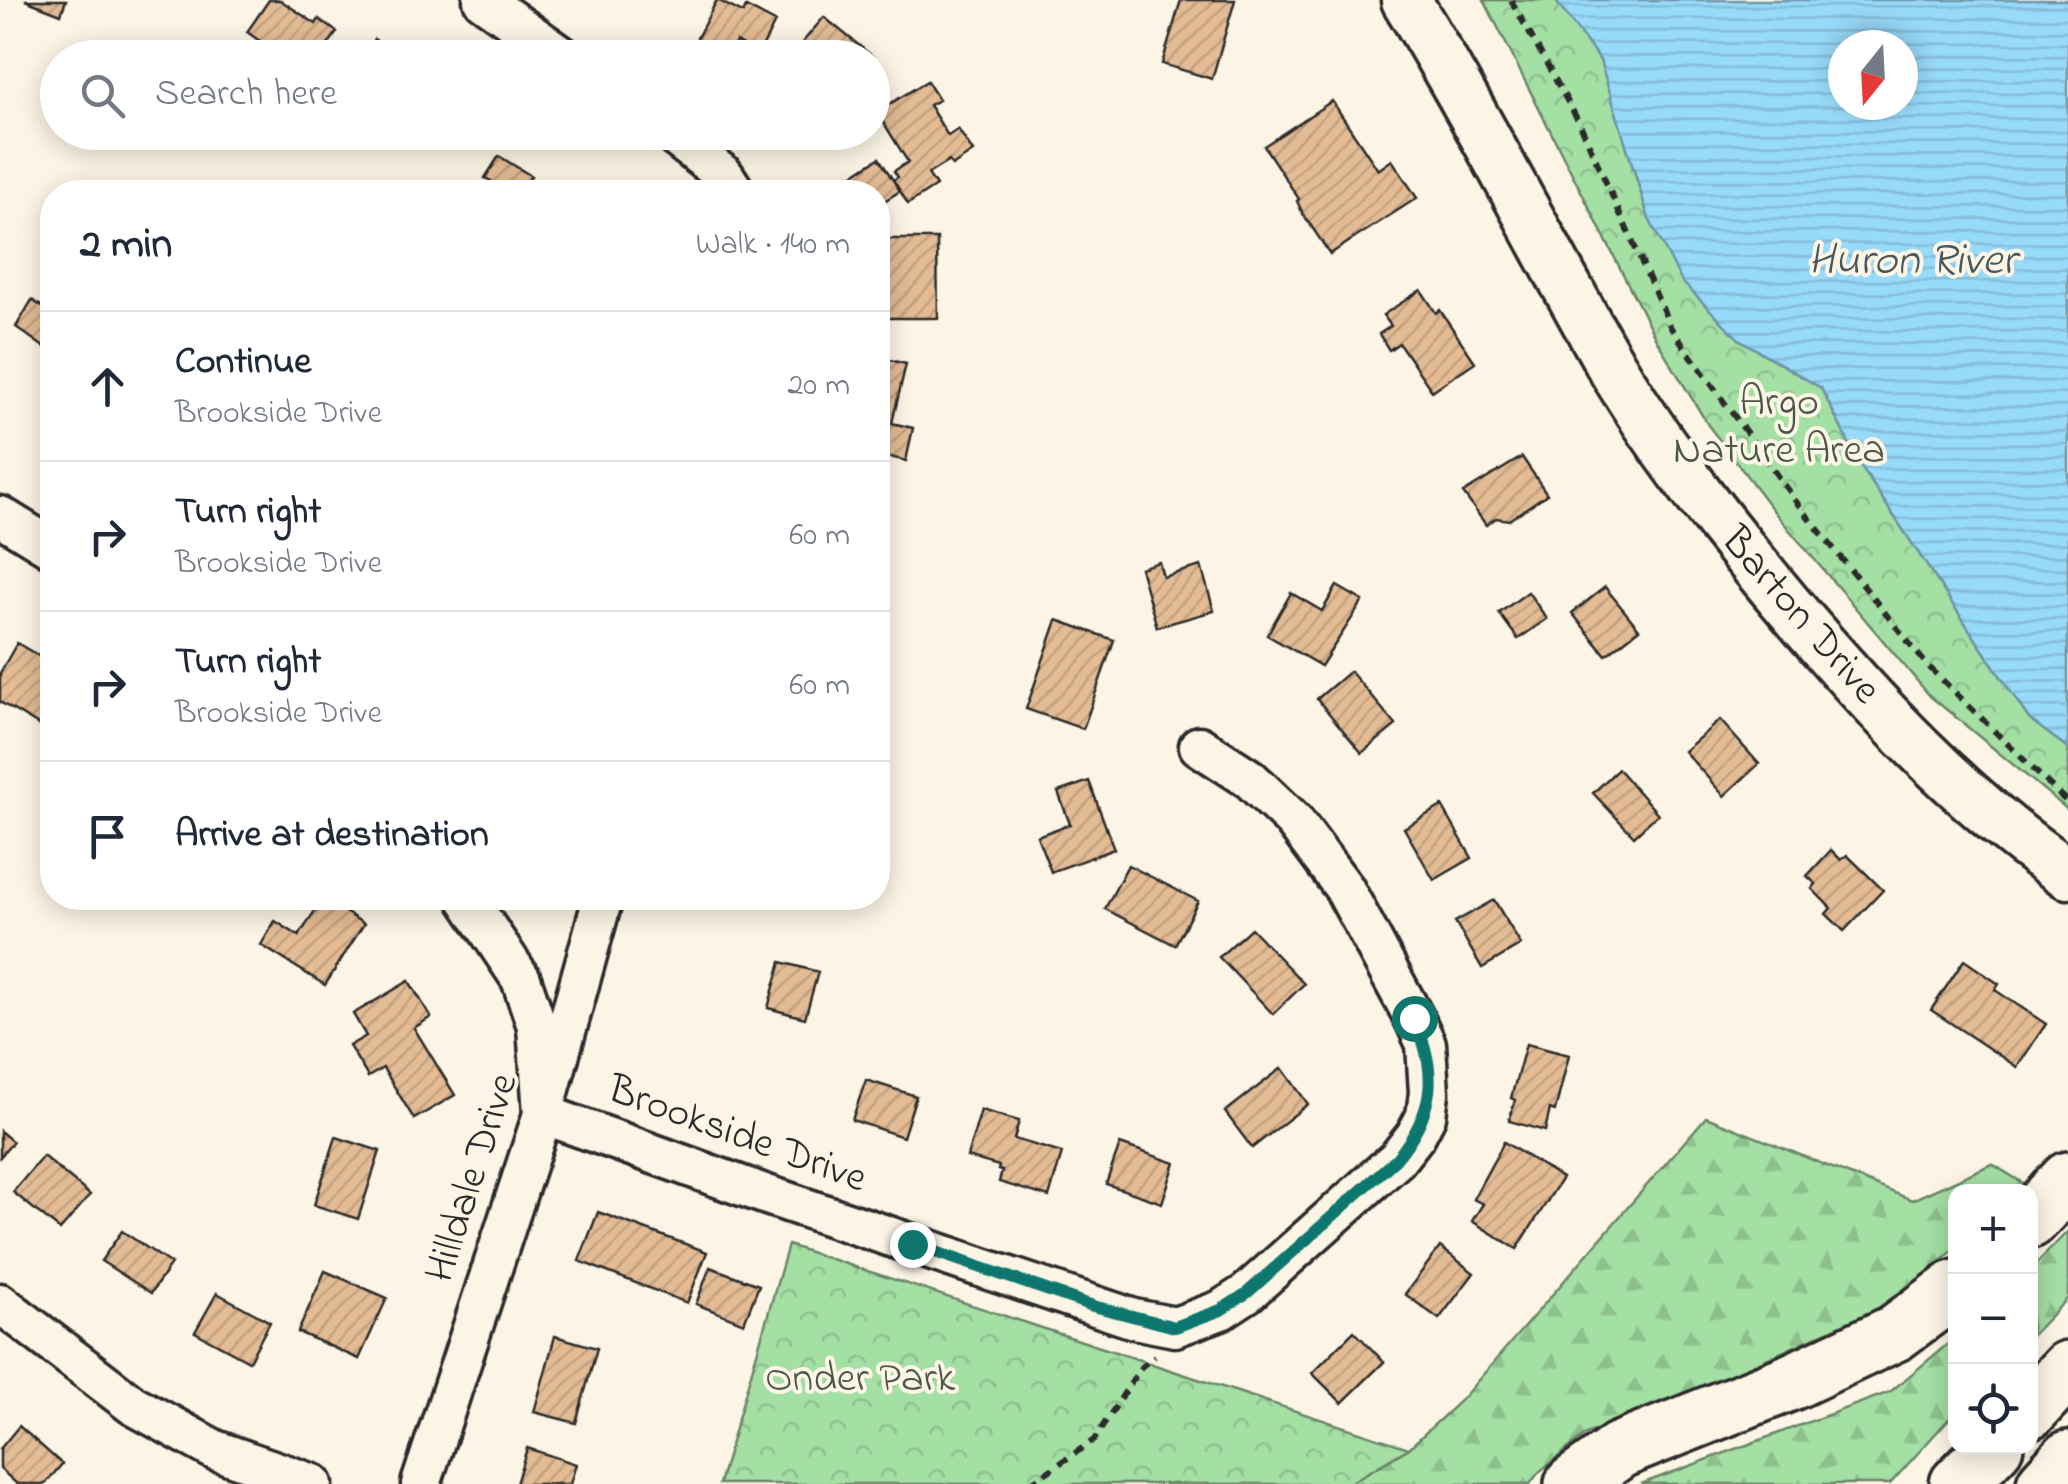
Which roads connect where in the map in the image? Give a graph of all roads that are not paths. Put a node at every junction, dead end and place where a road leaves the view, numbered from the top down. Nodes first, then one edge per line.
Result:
1 (483, 0) edge
2 (1406, 0) edge
3 (540, 40) edge
4 (693, 150) edge
5 (728, 180) edge
6 (0, 516) edge
7 (40, 541) edge
8 (1199, 746) dead end
9 (2068, 874) edge
10 (475, 910) edge
11 (600, 910) edge
12 (543, 1114) junction
13 (2068, 1180) edge
14 (2038, 1212) edge
15 (1948, 1294) edge
16 (0, 1303) edge
17 (2068, 1369) edge
18 (2038, 1401) edge
19 (1989, 1454) edge
20 (1991, 1454) edge
21 (2068, 1458) edge
22 (314, 1484) edge
23 (421, 1484) edge
24 (1572, 1484) edge
25 (1958, 1484) edge
26 (1968, 1484) edge
27 (2045, 1484) edge

1 - 3 street
2 - 9 main road, Barton Drive
4 - 5 street
6 - 7 street
8 - 12 street, Brookside Drive
10 - 12 street, Brookside Drive
11 - 12 street, Hilldale Drive
12 - 23 street, Hilldale Drive
13 - 14 highway
15 - 24 highway
16 - 22 street
17 - 18 highway
19 - 25 highway
20 - 26 highway
21 - 27 highway

